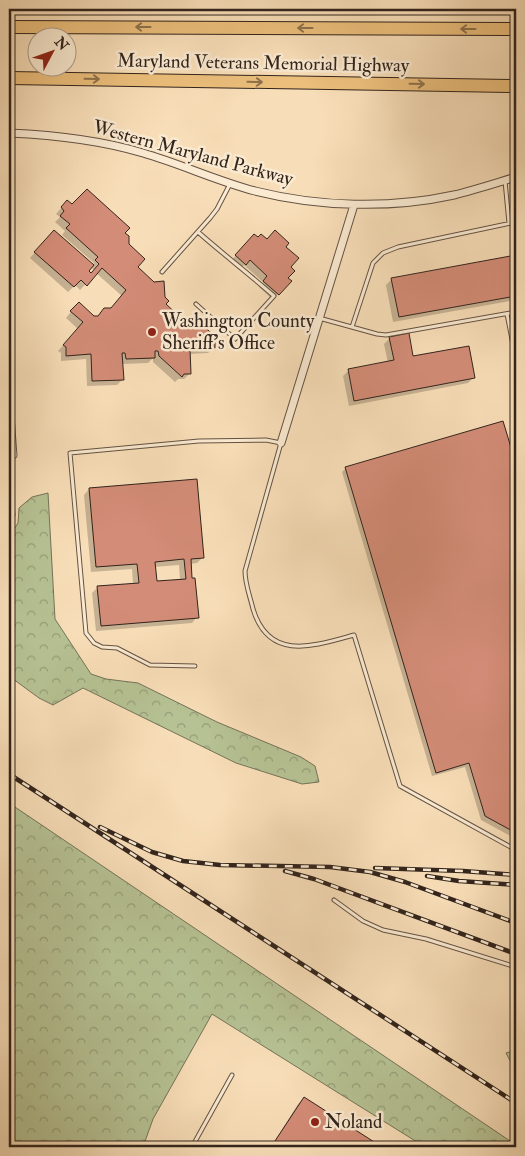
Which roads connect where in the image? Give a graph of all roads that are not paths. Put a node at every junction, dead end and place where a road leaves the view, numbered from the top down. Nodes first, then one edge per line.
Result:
1 (9, 27) edge
2 (516, 29) edge
3 (9, 78) edge
4 (516, 86) edge
5 (9, 133) edge
6 (516, 177) edge
7 (505, 180) junction
8 (230, 184) junction
9 (354, 205) junction
10 (516, 222) edge
11 (508, 223) junction
12 (198, 232) junction
13 (162, 272) dead end
14 (196, 304) dead end
15 (516, 312) edge
16 (507, 314) junction
17 (319, 318) junction
18 (352, 327) junction
19 (516, 360) edge
20 (9, 375) edge
21 (281, 443) junction
22 (9, 457) edge
23 (9, 474) edge
24 (9, 520) edge
25 (194, 666) dead end
26 (516, 850) edge
27 (334, 900) dead end
28 (516, 967) edge
29 (232, 1075) dead end
30 (192, 1147) edge

2 -> 1 highway, Maryland Veterans Memorial Highway
3 -> 4 highway, Maryland Veterans Memorial Highway
5 - 8 street, Western Maryland Parkway
6 - 7 street, Western Maryland Parkway
7 - 9 street, Western Maryland Parkway
7 - 11 lane
8 - 9 street, Western Maryland Parkway
8 - 12 lane
9 - 17 street
10 - 11 lane
11 - 18 lane
12 - 13 lane
12 - 14 lane
15 - 16 lane
16 - 18 lane
16 - 19 lane
17 - 18 lane
17 - 21 street
20 - 22 lane
21 - 25 lane
21 - 26 lane
23 - 24 lane
27 - 28 lane
29 - 30 lane

